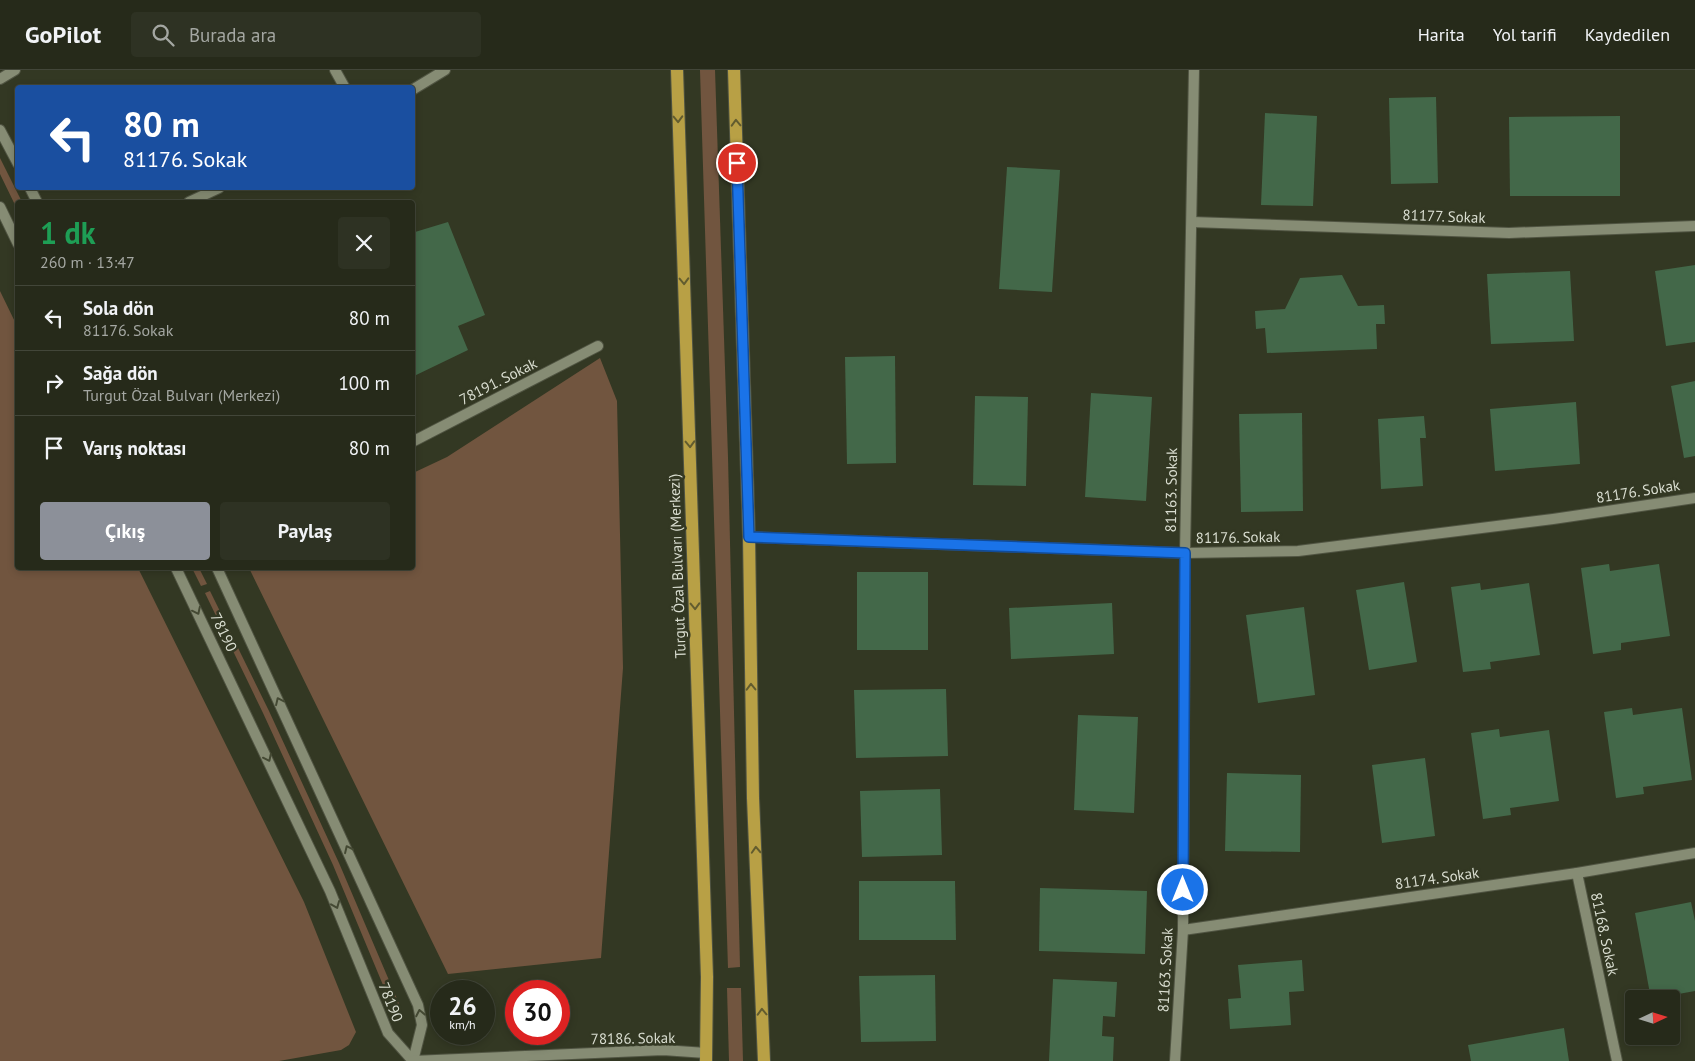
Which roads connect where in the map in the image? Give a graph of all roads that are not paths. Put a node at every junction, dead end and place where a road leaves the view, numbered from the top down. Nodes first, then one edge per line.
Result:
1 (15, 70) edge
2 (335, 70) edge
3 (445, 70) edge
4 (677, 70) edge
5 (734, 70) edge
6 (1194, 70) edge
7 (0, 78) edge
8 (343, 85) edge
9 (415, 88) edge
10 (0, 130) edge
11 (15, 158) edge
12 (216, 190) edge
13 (193, 200) edge
14 (0, 206) edge
15 (1192, 222) junction
16 (1695, 226) edge
17 (15, 238) edge
18 (598, 346) dead end
19 (415, 440) edge
20 (1695, 498) edge
21 (749, 537) junction
22 (1185, 553) junction
23 (177, 570) edge
24 (218, 570) edge
25 (1695, 853) edge
26 (1577, 873) junction
27 (1183, 930) junction
28 (706, 1057) edge
29 (412, 1061) edge
30 (764, 1061) edge
31 (1175, 1061) edge
32 (1617, 1061) edge

1 - 7 street
2 - 8 street
3 - 9 street
4 -> 28 main road, Turgut Özal Bulvarı (Merkezi)
21 -> 5 main road
6 - 15 street, 81163. Sokak
10 - 11 street
12 - 13 street
14 - 17 street
15 - 16 street, 81177. Sokak
15 - 22 street, 81163. Sokak
18 - 19 street, 78191. Sokak
20 - 22 street, 81176. Sokak
21 - 22 street, 81176. Sokak
30 -> 21 main road
22 - 27 street, 81163. Sokak
23 -> 29 street, 78190
29 -> 24 street, 78190
25 - 26 street, 81174. Sokak
26 - 27 street, 81174. Sokak
26 - 32 street, 81168. Sokak
27 - 31 street, 81163. Sokak
28 - 29 street, 78186. Sokak

